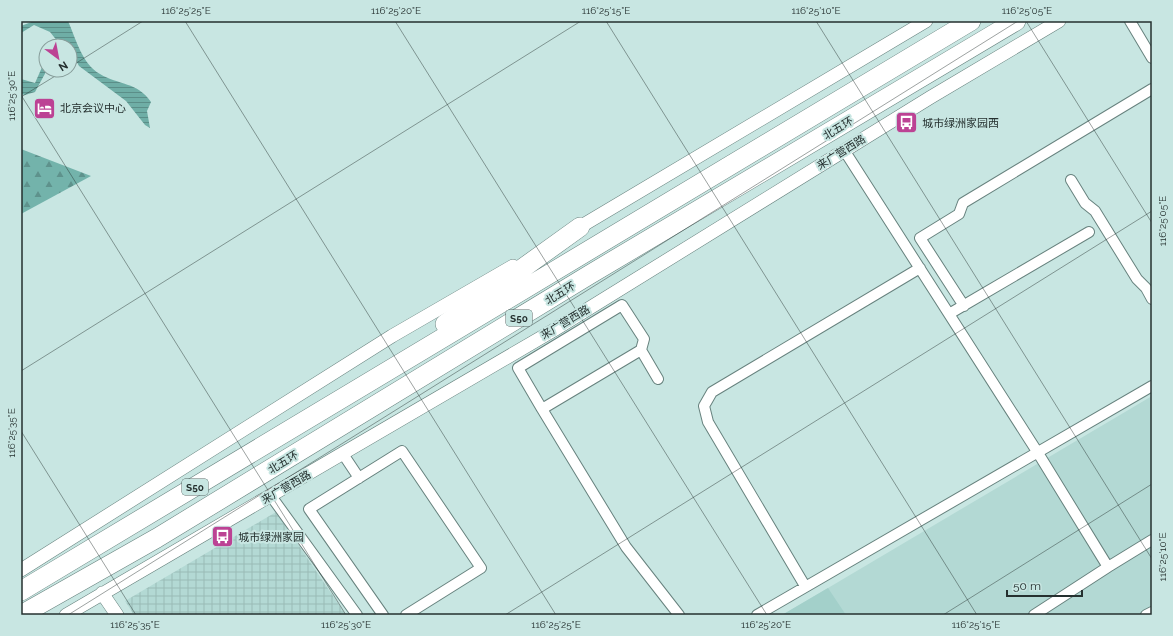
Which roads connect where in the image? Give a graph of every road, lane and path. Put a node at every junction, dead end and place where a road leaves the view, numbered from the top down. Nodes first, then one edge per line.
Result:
1 (926, 21) edge
2 (971, 21) edge
3 (1016, 21) edge
4 (1059, 21) edge
5 (1130, 21) edge
6 (1152, 58) edge
7 (1152, 89) edge
8 (844, 150) junction
9 (1071, 180) dead end
10 (580, 227) junction
11 (1089, 232) dead end
12 (920, 238) junction
13 (906, 246) junction
14 (920, 268) junction
15 (1152, 299) edge
16 (964, 306) junction
17 (949, 314) junction
18 (570, 320) junction
19 (577, 332) junction
20 (641, 350) junction
21 (658, 379) dead end
22 (370, 382) junction
23 (1152, 386) edge
24 (542, 410) junction
25 (1038, 453) junction
26 (342, 454) junction
27 (359, 478) junction
28 (271, 496) junction
29 (1152, 540) edge
30 (1108, 567) junction
31 (21, 570) edge
32 (805, 586) junction
33 (21, 591) edge
34 (102, 593) junction
35 (1152, 612) edge
36 (21, 615) edge
37 (66, 615) edge
38 (117, 615) edge
39 (357, 615) edge
40 (383, 615) edge
41 (406, 615) edge
42 (679, 615) edge
43 (757, 615) edge
44 (1034, 615) edge
45 (1146, 615) edge

1 - 10 street
2 - 22 highway, 北五环 / S50
3 - 36 highway, 北五环 / S50
4 - 8 street, 来广营西路
5 - 6 street
7 - 12 street
8 - 13 street
8 - 18 street, 来广营西路
9 - 15 street
10 - 22 highway
10 - 31 street
11 - 16 street
12 - 13 street
12 - 16 street
13 - 14 street
14 - 17 street
14 - 32 street
16 - 17 street
17 - 25 street
18 - 19 street
18 - 26 street, 来广营西路
19 - 20 street
19 - 24 street
20 - 21 street
20 - 24 street
22 - 33 highway, 北五环 / S50
23 - 25 street
24 - 42 street
25 - 30 street
25 - 32 street
26 - 27 street
26 - 28 street, 来广营西路
27 - 40 street
27 - 41 street
28 - 34 street, 来广营西路
28 - 39 street
29 - 30 street
30 - 44 street
32 - 43 street
34 - 37 street, 来广营西路
34 - 38 street
35 - 45 street

